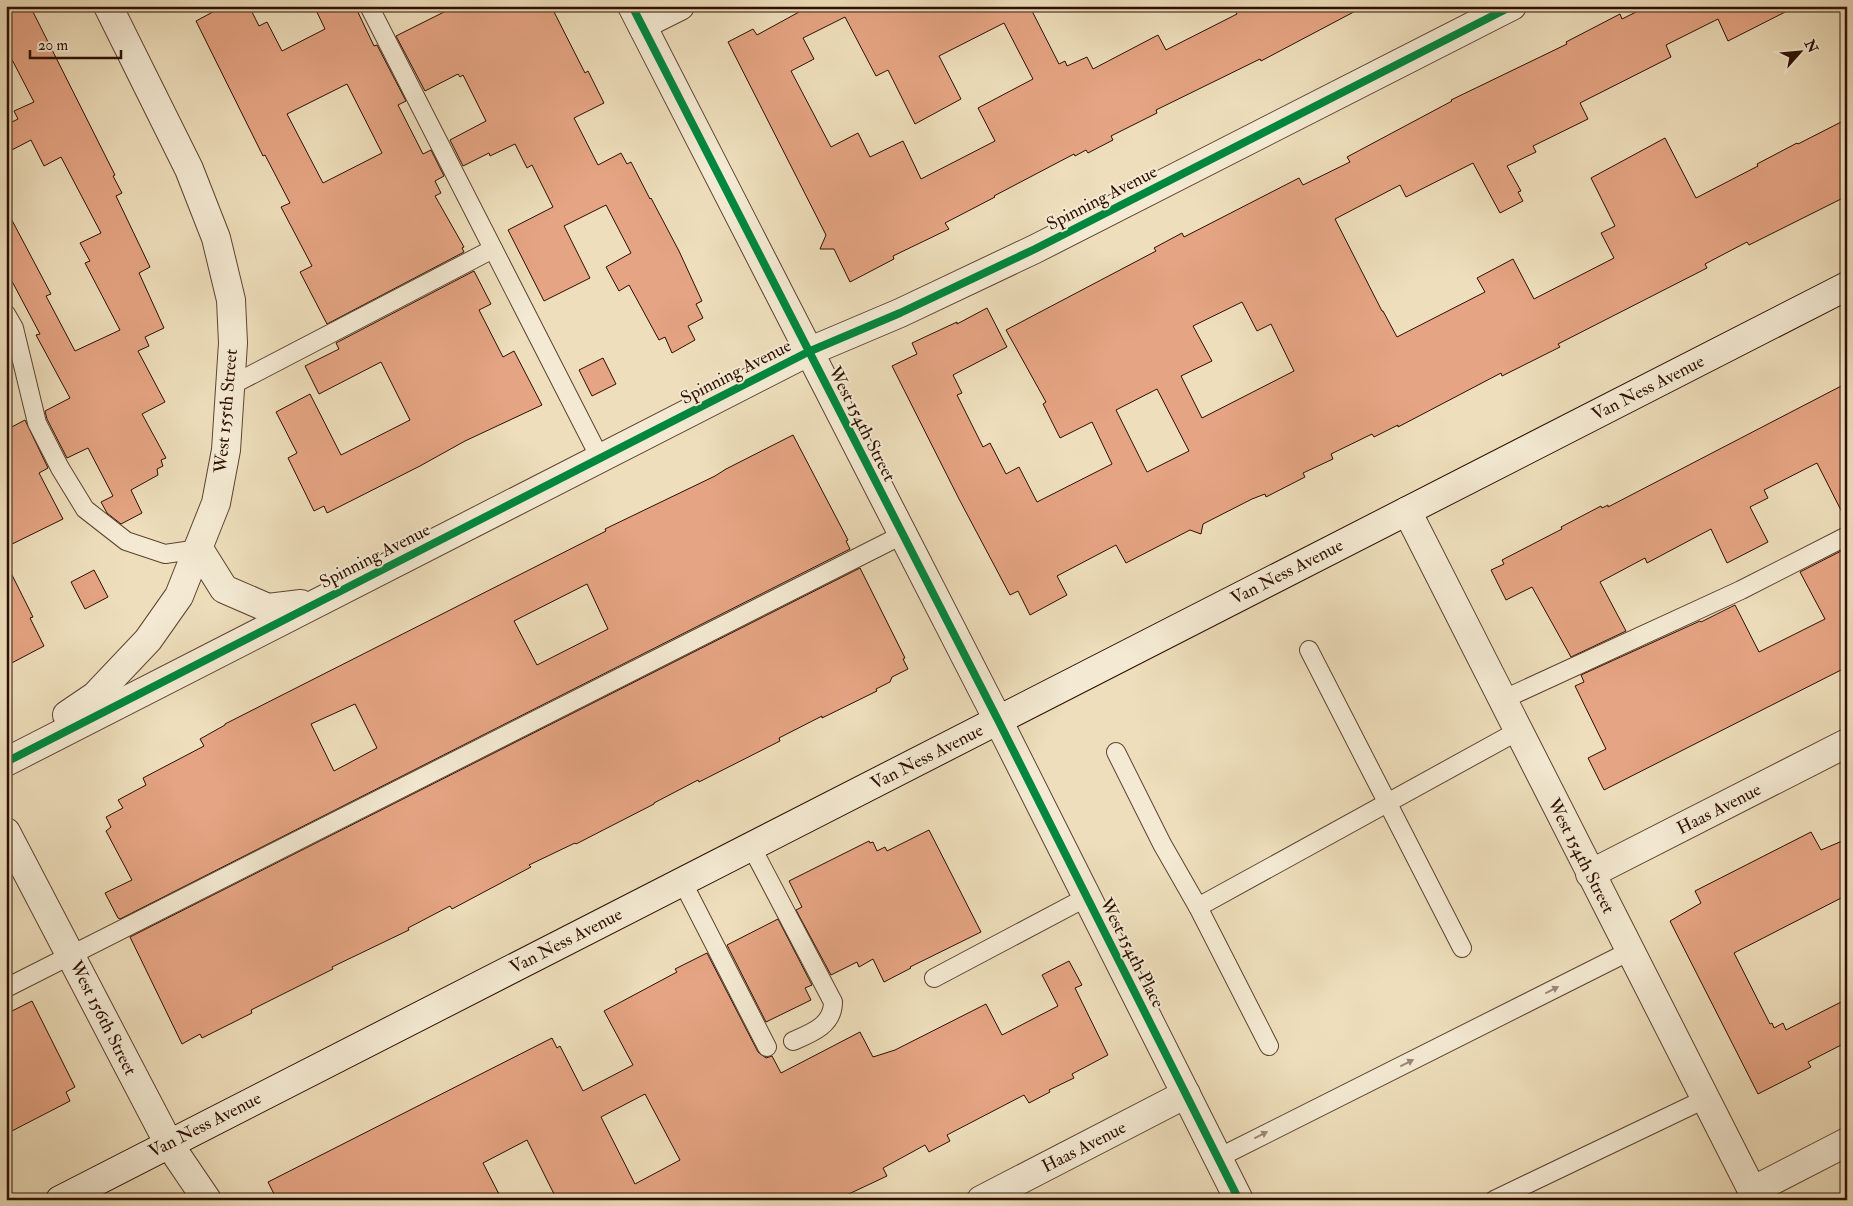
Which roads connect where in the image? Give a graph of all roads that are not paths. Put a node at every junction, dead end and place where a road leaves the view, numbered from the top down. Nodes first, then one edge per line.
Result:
1 (108, 6) edge
2 (369, 6) edge
3 (680, 6) edge
4 (1512, 6) edge
5 (637, 16) edge
6 (494, 249) junction
7 (1847, 286) edge
8 (6, 314) edge
9 (808, 352) junction
10 (230, 386) junction
11 (600, 458) junction
12 (1407, 511) junction
13 (902, 535) junction
14 (1847, 536) edge
15 (199, 549) junction
16 (320, 601) junction
17 (1309, 650) dead end
18 (1502, 700) junction
19 (998, 720) junction
20 (1518, 731) junction
21 (1847, 743) edge
22 (1116, 752) dead end
23 (6, 757) edge
24 (6, 762) edge
25 (1388, 802) junction
26 (6, 832) edge
27 (751, 846) junction
28 (1590, 874) junction
29 (682, 882) junction
30 (1087, 897) junction
31 (1198, 907) junction
32 (1462, 948) dead end
33 (1630, 951) junction
34 (71, 955) junction
35 (934, 978) dead end
36 (6, 988) edge
37 (793, 1041) dead end
38 (1269, 1046) dead end
39 (767, 1047) dead end
40 (1186, 1094) junction
41 (1705, 1099) junction
42 (1847, 1142) edge
43 (169, 1144) junction
44 (1218, 1158) junction
45 (1755, 1195) edge
46 (60, 1200) edge
47 (207, 1200) edge
48 (981, 1200) edge
49 (1239, 1200) edge
50 (1494, 1200) edge

1 - 10 street, West 155th Street
2 - 6 lane
3 - 5 street
4 - 9 street, Spinning Avenue
5 - 9 street, West 154th Street
6 - 10 lane
6 - 11 lane
7 - 12 street, Van Ness Avenue
8 - 15 lane
9 - 11 street, Spinning Avenue
9 - 13 street, West 154th Street
10 - 15 street, West 155th Street
11 - 16 street, Spinning Avenue
12 - 18 street, West 154th Street
12 - 19 street, Van Ness Avenue
13 - 19 street, West 154th Street
13 - 34 lane
14 - 18 lane
15 - 16 street
15 - 23 street, West 155th Street
16 - 24 street, Spinning Avenue
17 - 25 lane
18 - 20 street, West 154th Street
19 - 27 street, Van Ness Avenue
19 - 30 street, West 154th Place
20 - 25 lane
20 - 28 street, West 154th Street
21 - 28 street, Haas Avenue
22 - 31 lane
25 - 31 lane
25 - 32 lane
26 - 34 street, West 156th Street
27 - 29 street, Van Ness Avenue
27 - 37 lane
28 - 33 street, West 154th Street
29 - 39 lane
29 - 43 street, Van Ness Avenue
30 - 35 lane
30 - 40 street, West 154th Place
31 - 38 lane
33 - 41 street, West 154th Street
44 -> 33 lane
34 - 36 lane
34 - 43 street, West 156th Street
40 - 44 street, West 154th Place
40 - 48 street, Haas Avenue
41 - 45 street, West 154th Street
41 - 50 lane
42 - 45 street
43 - 46 street, Van Ness Avenue
43 - 47 street, West 156th Street
44 - 49 street, West 154th Place

